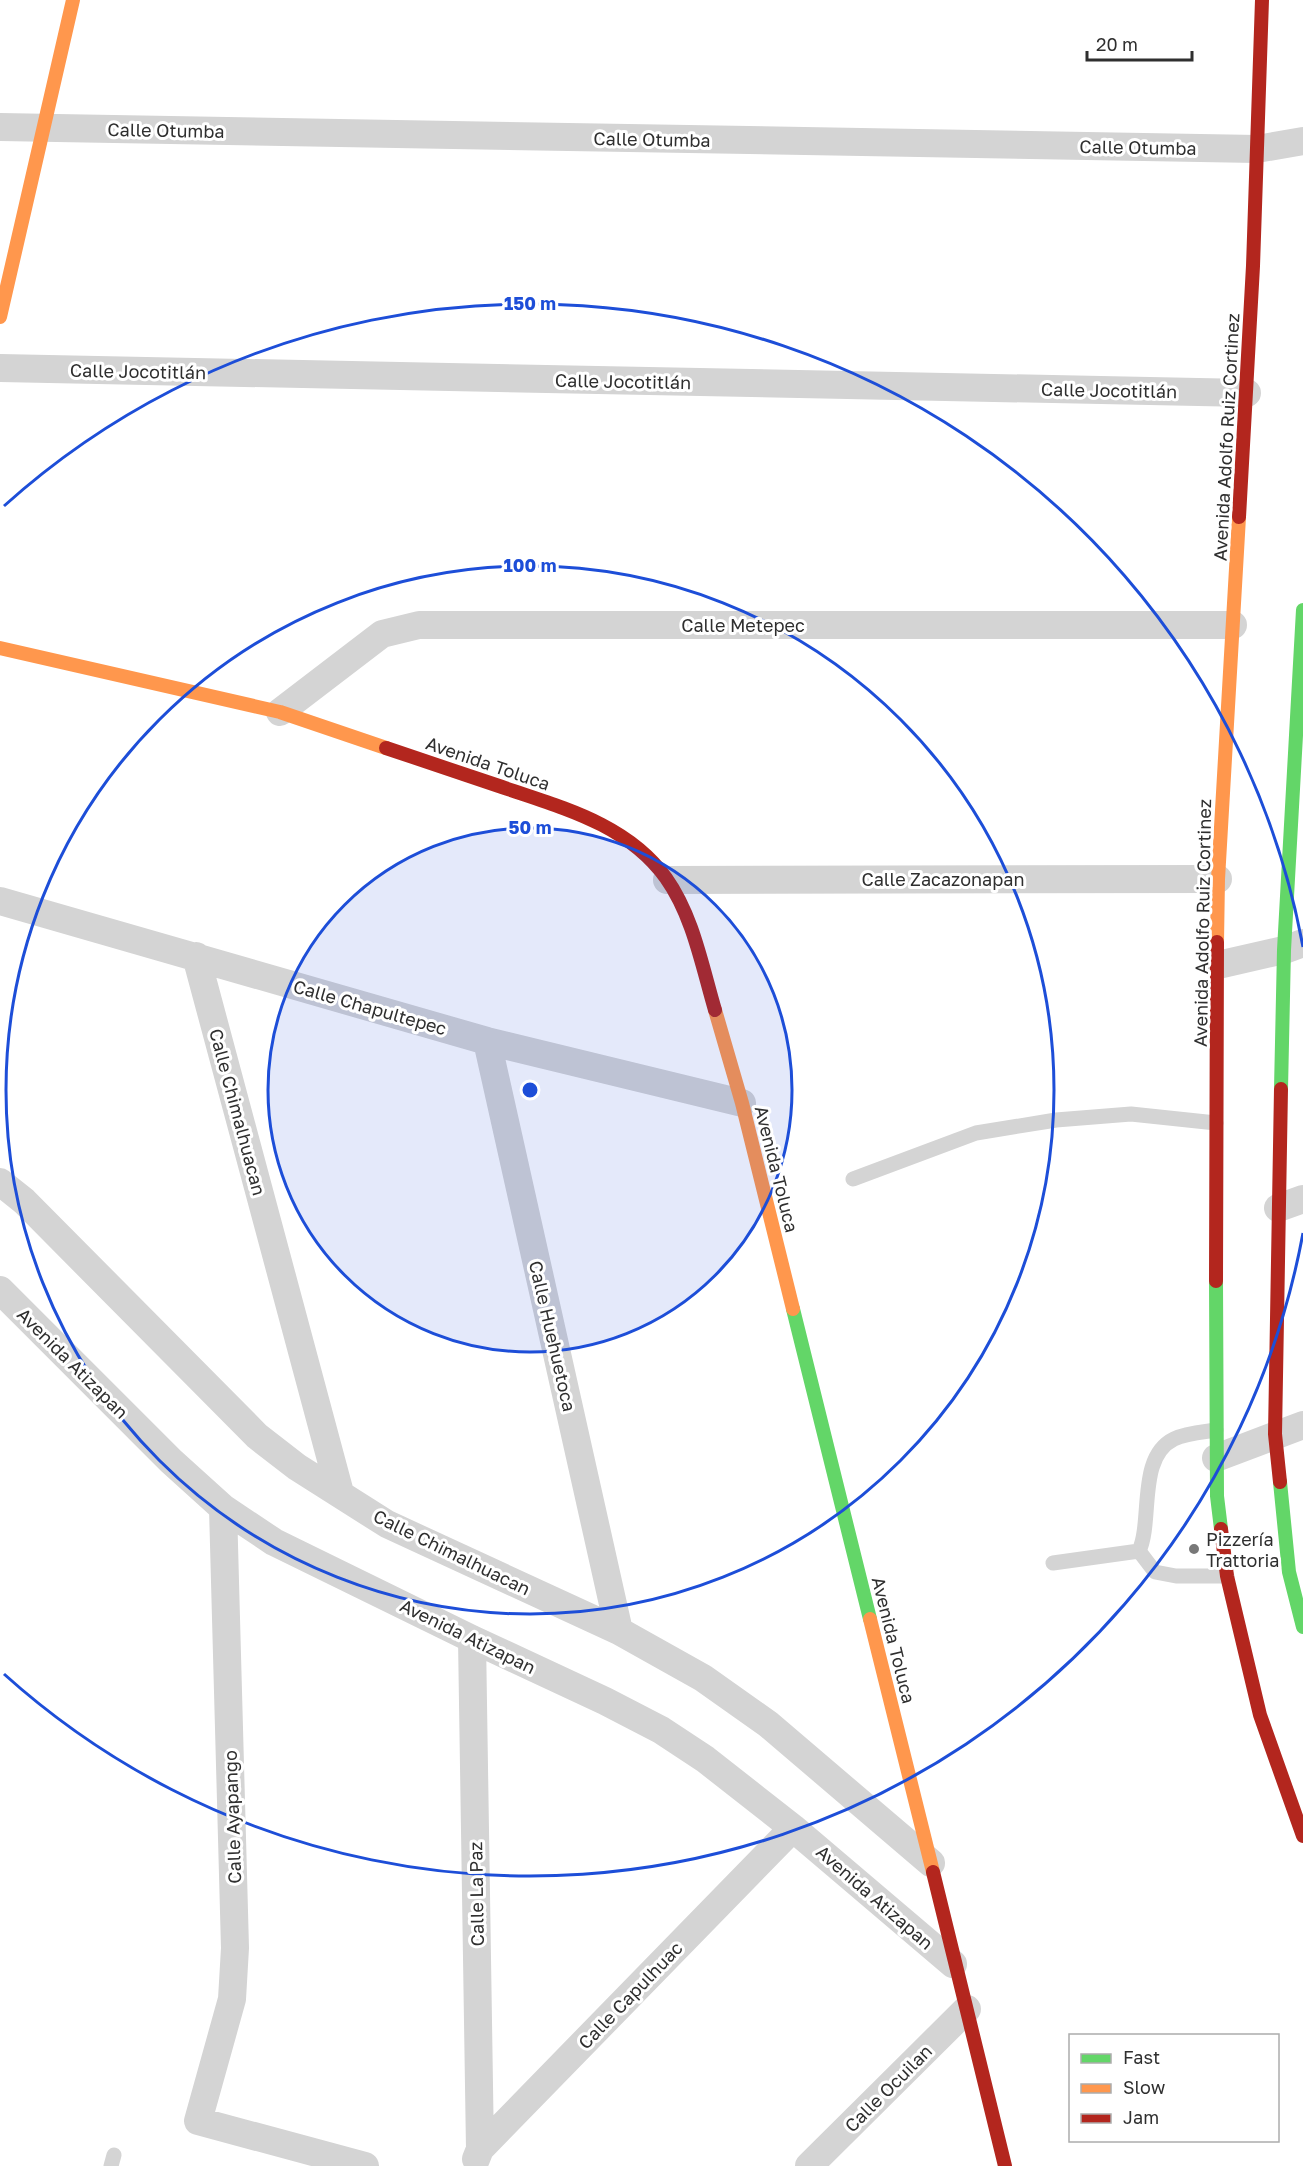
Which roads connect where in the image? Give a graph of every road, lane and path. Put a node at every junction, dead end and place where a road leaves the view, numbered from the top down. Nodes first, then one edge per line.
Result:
1 (73, 0) edge
2 (1262, 0) edge
3 (0, 127) edge
4 (42, 128) junction
5 (1303, 141) edge
6 (1257, 149) junction
7 (0, 317) edge
8 (0, 368) edge
9 (1247, 393) junction
10 (1303, 610) edge
11 (1233, 625) junction
12 (0, 648) edge
13 (279, 712) junction
14 (1218, 879) junction
15 (667, 880) junction
16 (0, 901) edge
17 (1294, 946) edge
18 (196, 956) junction
19 (1218, 965) junction
20 (487, 1041) junction
21 (742, 1103) junction
22 (1216, 1123) junction
23 (853, 1179) dead end
24 (0, 1182) edge
25 (1291, 1204) edge
26 (0, 1290) edge
27 (1303, 1425) edge
28 (1216, 1430) junction
29 (1275, 1434) junction
30 (1216, 1458) junction
31 (340, 1493) junction
32 (223, 1508) junction
33 (1139, 1551) junction
34 (1053, 1563) dead end
35 (1227, 1576) junction
36 (1303, 1627) edge
37 (619, 1631) junction
38 (472, 1639) junction
39 (794, 1828) junction
40 (1302, 1829) edge
41 (931, 1863) junction
42 (953, 1964) junction
43 (967, 2009) junction
44 (476, 2158) edge
45 (366, 2166) edge
46 (809, 2166) edge
47 (1005, 2166) edge

1 - 4 main road
2 - 6 main road, Avenida Adolfo Ruiz Cortinez
3 - 4 street, Calle Otumba
4 - 6 street, Calle Otumba
4 - 7 main road
5 - 6 street, Calle Otumba
6 - 9 main road, Avenida Adolfo Ruiz Cortinez
8 - 9 street, Calle Jocotitlán
9 - 11 main road, Avenida Adolfo Ruiz Cortinez
10 - 17 main road
11 - 13 street, Calle Metepec
11 - 14 main road, Avenida Adolfo Ruiz Cortinez
12 - 13 main road, Avenida Toluca
13 - 15 main road, Avenida Toluca
14 - 15 street, Calle Zacazonapan
14 - 19 main road, Avenida Adolfo Ruiz Cortinez
15 - 21 main road, Avenida Toluca
16 - 18 street, Calle Chapultepec
17 - 19 street
17 - 25 main road
18 - 20 street, Calle Chapultepec
18 - 31 street, Calle Chimalhuacan
19 - 22 main road, Avenida Adolfo Ruiz Cortinez
20 - 21 street, Calle Chapultepec
20 - 37 street, Calle Huehuetoca
21 - 41 main road, Avenida Toluca
22 - 23 lane
22 - 28 main road, Avenida Adolfo Ruiz Cortinez
24 - 31 street
25 - 29 main road
26 - 32 street, Avenida Atizapan
27 - 29 street
28 - 30 main road, Avenida Adolfo Ruiz Cortinez
28 - 33 lane
29 - 30 street
29 - 36 main road
30 - 35 main road, Avenida Adolfo Ruiz Cortinez
31 - 37 street, Calle Chimalhuacan
32 - 38 street, Avenida Atizapan
32 - 45 street, Calle Ayapango
33 - 34 lane
33 - 35 lane
35 - 40 main road, Avenida Adolfo Ruiz Cortinez
37 - 41 street, Calle Chimalhuacan
38 - 39 street, Avenida Atizapan
38 - 44 street, Calle La Paz
39 - 42 street, Avenida Atizapan
39 - 44 street, Calle Capulhuac
41 - 42 main road, Avenida Toluca
42 - 43 main road, Avenida Toluca
43 - 46 street, Calle Ocuilan
43 - 47 main road, Avenida Toluca

